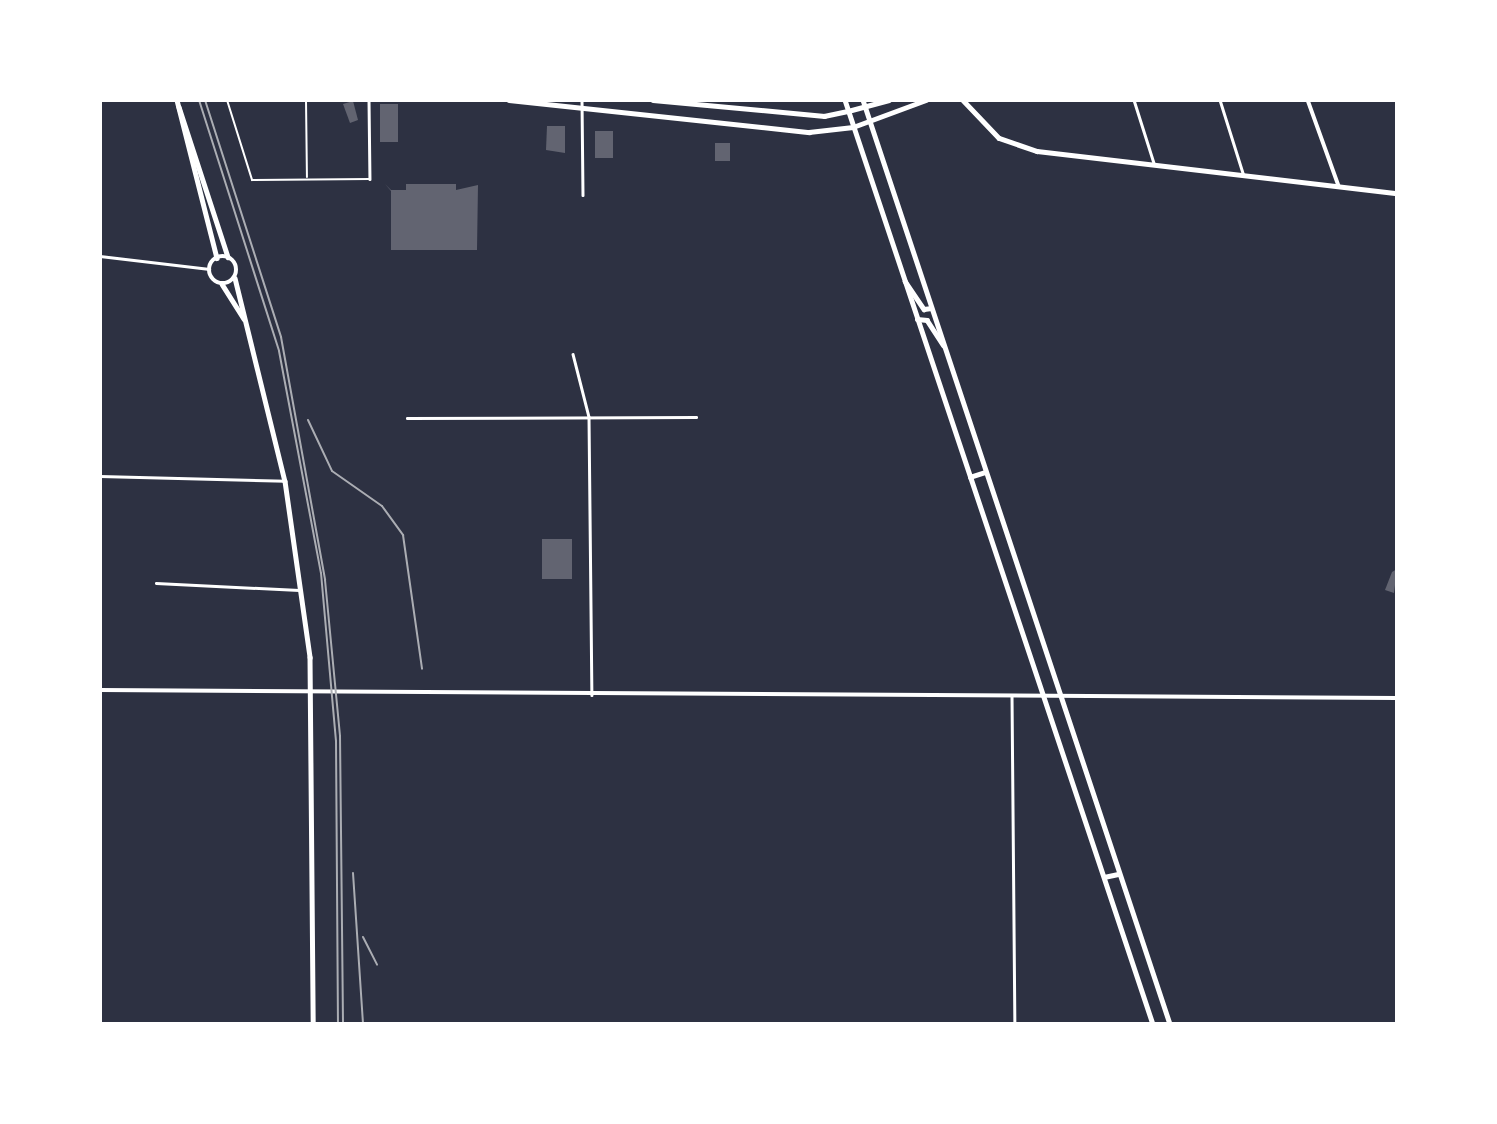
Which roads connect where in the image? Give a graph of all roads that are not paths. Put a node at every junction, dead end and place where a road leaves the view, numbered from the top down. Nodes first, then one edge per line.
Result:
1 (177, 100) edge
2 (227, 100) edge
3 (306, 100) edge
4 (369, 100) edge
5 (509, 100) edge
6 (582, 100) edge
7 (653, 100) edge
8 (845, 100) edge
9 (863, 100) edge
10 (889, 100) edge
11 (926, 100) edge
12 (963, 100) edge
13 (1134, 100) edge
14 (1220, 100) edge
15 (1308, 100) edge
16 (179, 107) junction
17 (865, 107) junction
18 (582, 109) junction
19 (848, 111) junction
20 (870, 121) junction
21 (853, 127) junction
22 (1155, 164) junction
23 (1244, 174) junction
24 (307, 178) junction
25 (370, 179) joint
26 (1339, 186) junction
27 (1397, 193) edge
28 (583, 195) dead end
29 (100, 256) edge
30 (228, 257) junction
31 (217, 258) junction
32 (209, 269) junction
33 (234, 278) junction
34 (904, 281) junction
35 (222, 284) junction
36 (931, 308) junction
37 (917, 319) junction
38 (244, 320) junction
39 (944, 346) junction
40 (573, 354) dead end
41 (696, 416) dead end
42 (589, 417) junction
43 (407, 418) dead end
44 (985, 472) junction
45 (100, 476) edge
46 (970, 477) junction
47 (285, 481) junction
48 (156, 583) dead end
49 (302, 590) junction
50 (100, 690) edge
51 (311, 692) junction
52 (592, 695) junction
53 (1012, 695) junction
54 (1045, 695) junction
55 (1058, 695) junction
56 (1397, 698) edge
57 (1118, 874) junction
58 (1104, 877) junction
59 (313, 1024) edge
60 (1015, 1024) edge
61 (1153, 1024) edge
62 (1170, 1024) edge

1 - 16 main road
2 - 24 lane
3 - 24 lane
4 - 25 street
5 - 18 main road
6 - 18 street
7 - 19 main road
8 - 19 main road
9 - 17 main road
10 - 17 main road
11 - 20 main road
12 - 22 main road
13 - 22 street
14 - 23 street
15 - 26 street
16 - 30 main road
16 - 31 main road
17 - 19 main road
17 - 20 main road
18 - 21 main road
18 - 28 street
19 - 21 main road
20 - 21 main road
20 - 36 main road
21 - 34 main road
22 - 23 main road
23 - 26 main road
24 - 25 lane
26 - 27 main road
29 - 32 street
30 - 31 main road
30 - 33 main road
31 - 32 main road
32 - 35 main road
33 - 35 main road
33 - 38 main road
34 - 36 main road
34 - 37 main road
35 - 38 main road
36 - 39 main road
37 - 39 main road
37 - 46 main road
38 - 47 main road
39 - 44 main road
40 - 42 street
41 - 42 street
42 - 43 street
42 - 52 street
44 - 46 main road
44 - 55 main road
45 - 47 street
46 - 54 main road
47 - 49 main road
48 - 49 street
49 - 51 main road
50 - 51 street
51 - 52 street
51 - 59 main road
52 - 53 street
53 - 54 street
53 - 60 street
54 - 55 street
54 - 58 main road
55 - 56 street
55 - 57 main road
57 - 58 main road
57 - 62 main road
58 - 61 main road

